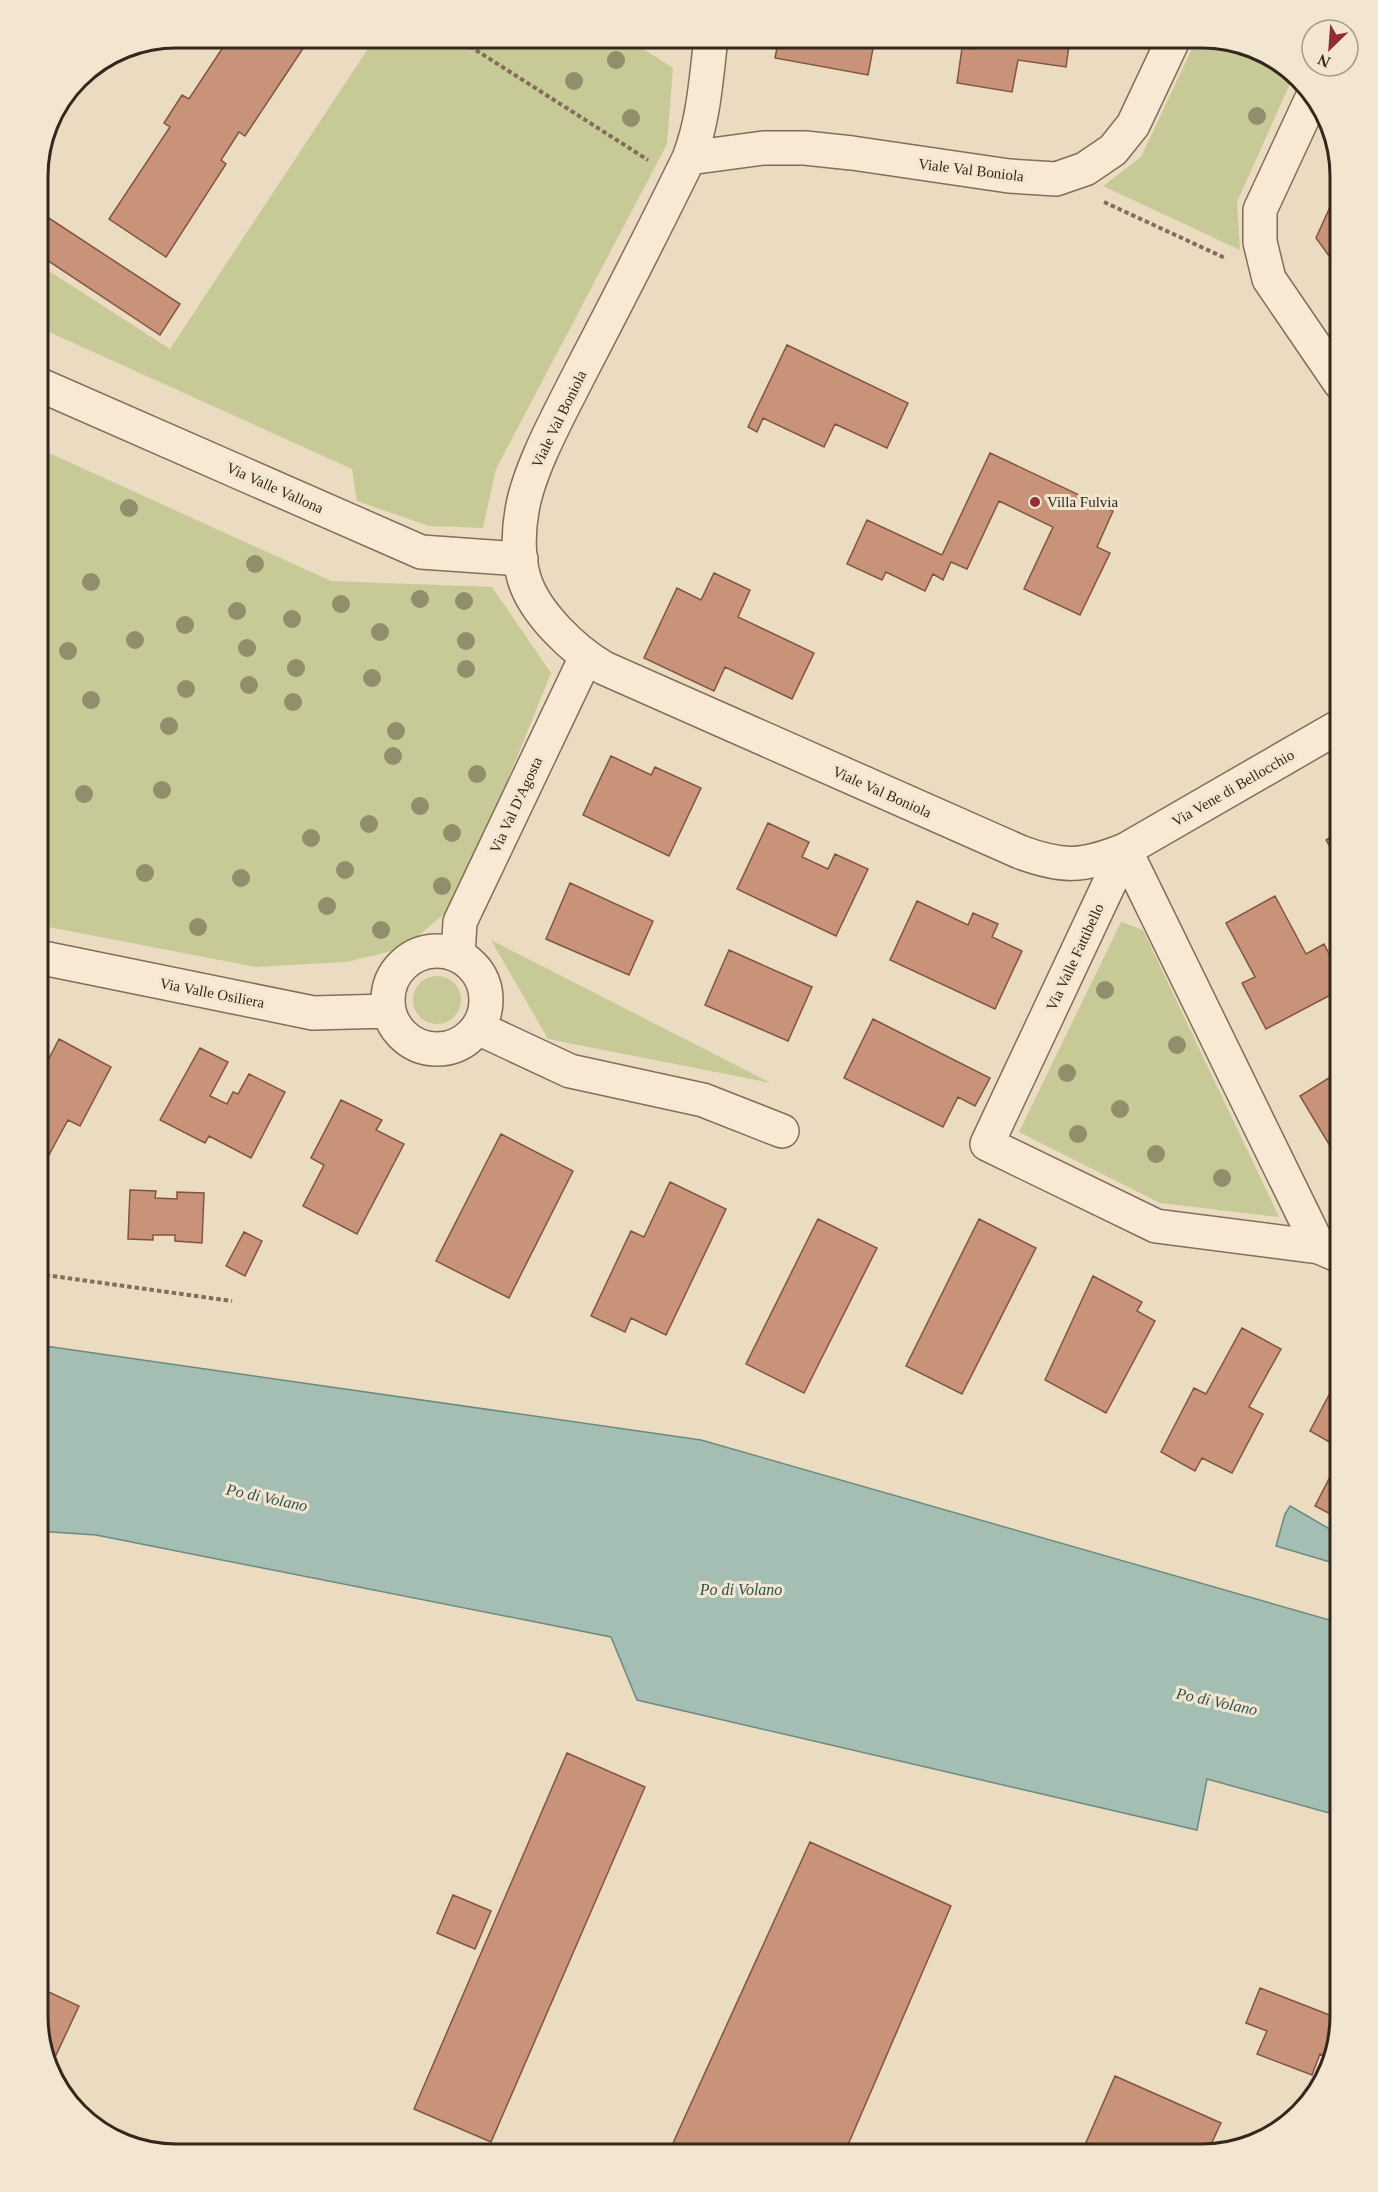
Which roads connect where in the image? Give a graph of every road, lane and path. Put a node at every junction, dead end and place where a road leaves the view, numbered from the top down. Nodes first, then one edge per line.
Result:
1 (473, 48) edge
2 (710, 48) edge
3 (1169, 48) edge
4 (1308, 106) edge
5 (684, 168) junction
6 (1056, 179) junction
7 (1269, 279) junction
8 (1330, 368) edge
9 (48, 388) edge
10 (521, 559) junction
11 (586, 657) junction
12 (1330, 732) edge
13 (1125, 850) junction
14 (458, 956) junction
15 (48, 959) edge
16 (388, 1011) junction
17 (478, 1028) junction
18 (782, 1131) dead end
19 (1330, 1251) edge
20 (48, 1275) edge
21 (232, 1301) dead end

1 - 5 path
2 - 5 street
3 - 6 street, Viale Val Boniola
4 - 7 street
5 - 6 street, Viale Val Boniola
5 - 10 street, Viale Val Boniola
6 - 7 path
7 - 8 street
9 - 10 street, Via Valle Vallona
10 - 11 street, Viale Val Boniola
11 - 13 street, Viale Val Boniola
11 - 14 street, Via Val D'Agosta
12 - 13 street, Via Vene di Bellocchio
13 - 19 street, Via Valle Fattibello
13 - 19 street, Via Valle Fattibello
14 - 16 street
14 - 17 street
15 - 16 street, Via Valle Osiliera
16 - 17 street
17 - 18 street
20 - 21 path

